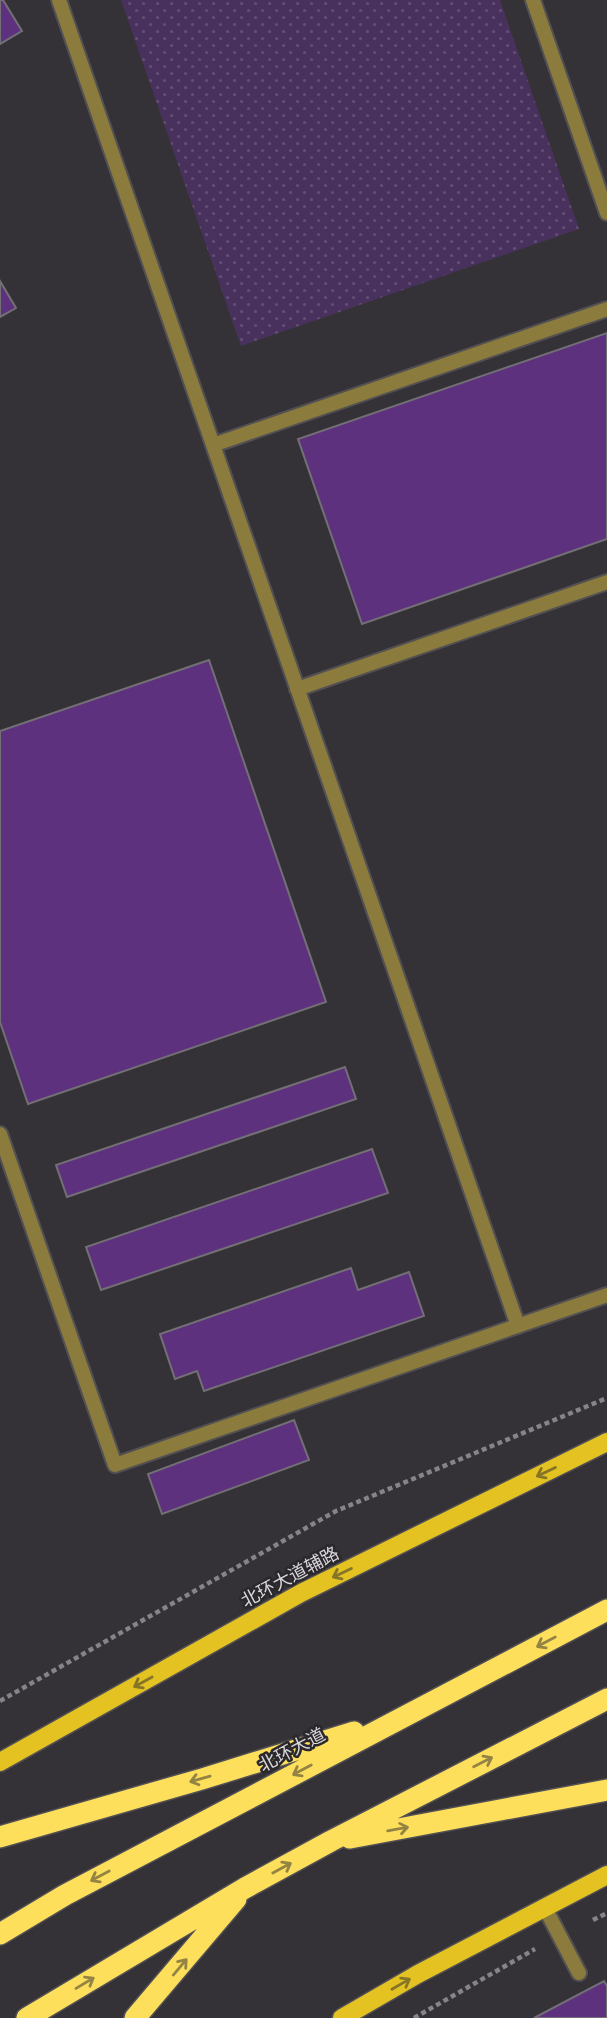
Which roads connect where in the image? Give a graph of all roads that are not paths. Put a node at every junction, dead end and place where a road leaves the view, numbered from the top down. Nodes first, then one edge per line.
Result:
1 (59, 0) edge
2 (533, 0) edge
3 (607, 214) edge
4 (607, 309) edge
5 (213, 445) junction
6 (607, 582) edge
7 (298, 689) junction
8 (0, 1134) edge
9 (607, 1295) edge
10 (518, 1326) junction
11 (607, 1442) edge
12 (607, 1610) edge
13 (607, 1699) edge
14 (406, 1715) junction
15 (0, 1762) edge
16 (607, 1790) edge
17 (0, 1837) edge
18 (331, 1841) junction
19 (607, 1875) edge
20 (245, 1888) junction
21 (545, 1908) junction
22 (0, 1934) edge
23 (579, 1973) dead end
24 (27, 2018) edge
25 (135, 2018) edge
26 (341, 2018) edge

1 - 5 lane
2 - 3 lane
4 - 5 lane
5 - 7 lane
6 - 7 lane
7 - 10 lane
8 - 10 lane
9 - 10 lane
11 -> 15 main road, 北环大道辅路
12 -> 14 highway, 北环大道
18 -> 13 highway
14 -> 17 highway
14 -> 22 highway, 北环大道
18 -> 16 highway
20 -> 18 highway
19 - 21 main road
24 -> 20 highway
25 -> 20 highway
21 - 23 lane
26 -> 21 main road

